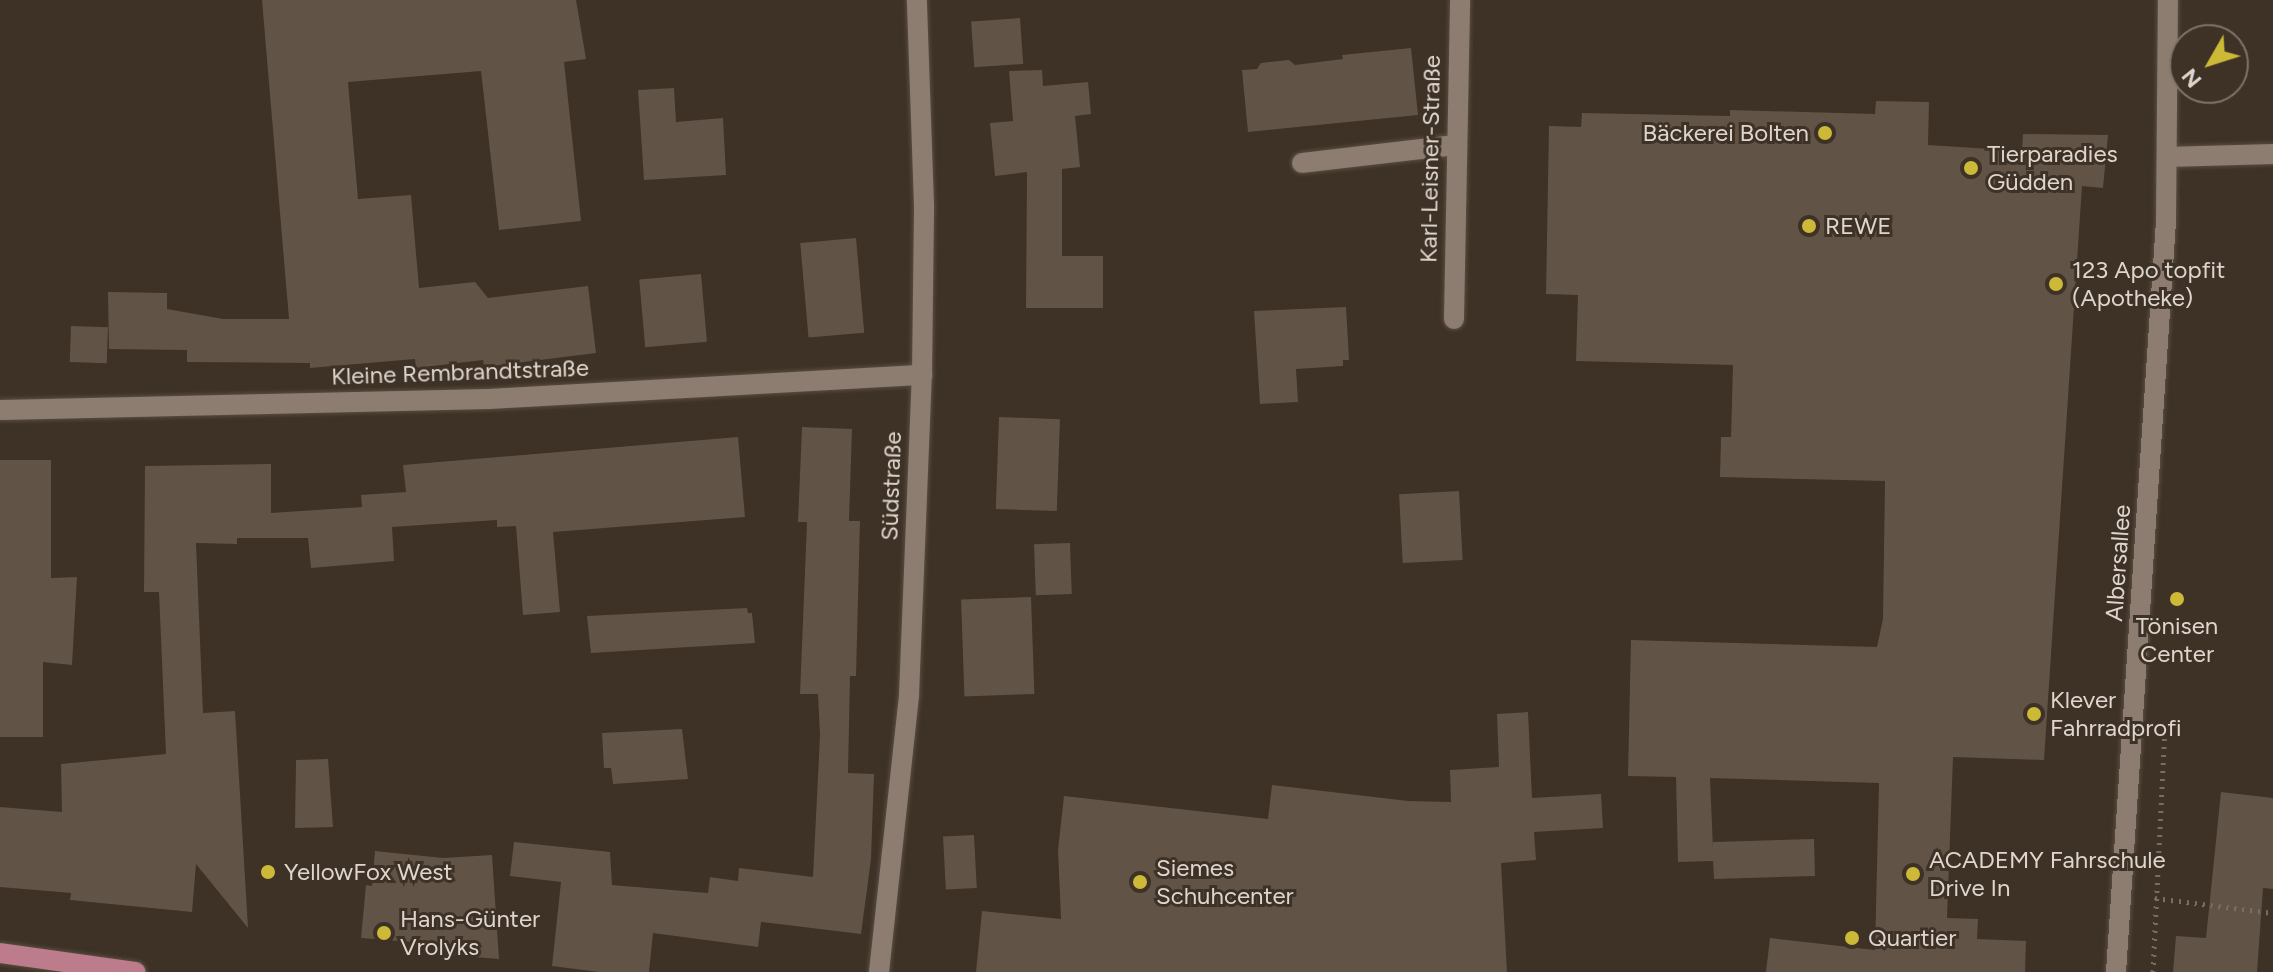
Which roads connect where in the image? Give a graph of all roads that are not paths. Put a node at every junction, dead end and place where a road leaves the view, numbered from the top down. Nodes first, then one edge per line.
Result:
1 (917, 0) edge
2 (1460, 0) edge
3 (2168, 0) edge
4 (1456, 145) junction
5 (2273, 154) edge
6 (2167, 157) junction
7 (1302, 163) dead end
8 (1454, 319) dead end
9 (922, 375) junction
10 (0, 410) edge
11 (0, 953) edge
12 (136, 972) edge
13 (879, 972) edge
14 (2116, 972) edge

1 - 9 street, Südstraße
2 - 4 street, Karl-Leisner-Straße
3 - 6 street, Albersallee
4 - 7 street
4 - 8 street, Karl-Leisner-Straße
5 - 6 street
6 - 14 street, Albersallee
9 - 10 street, Kleine Rembrandtstraße
9 - 13 street, Südstraße
11 - 12 main road

